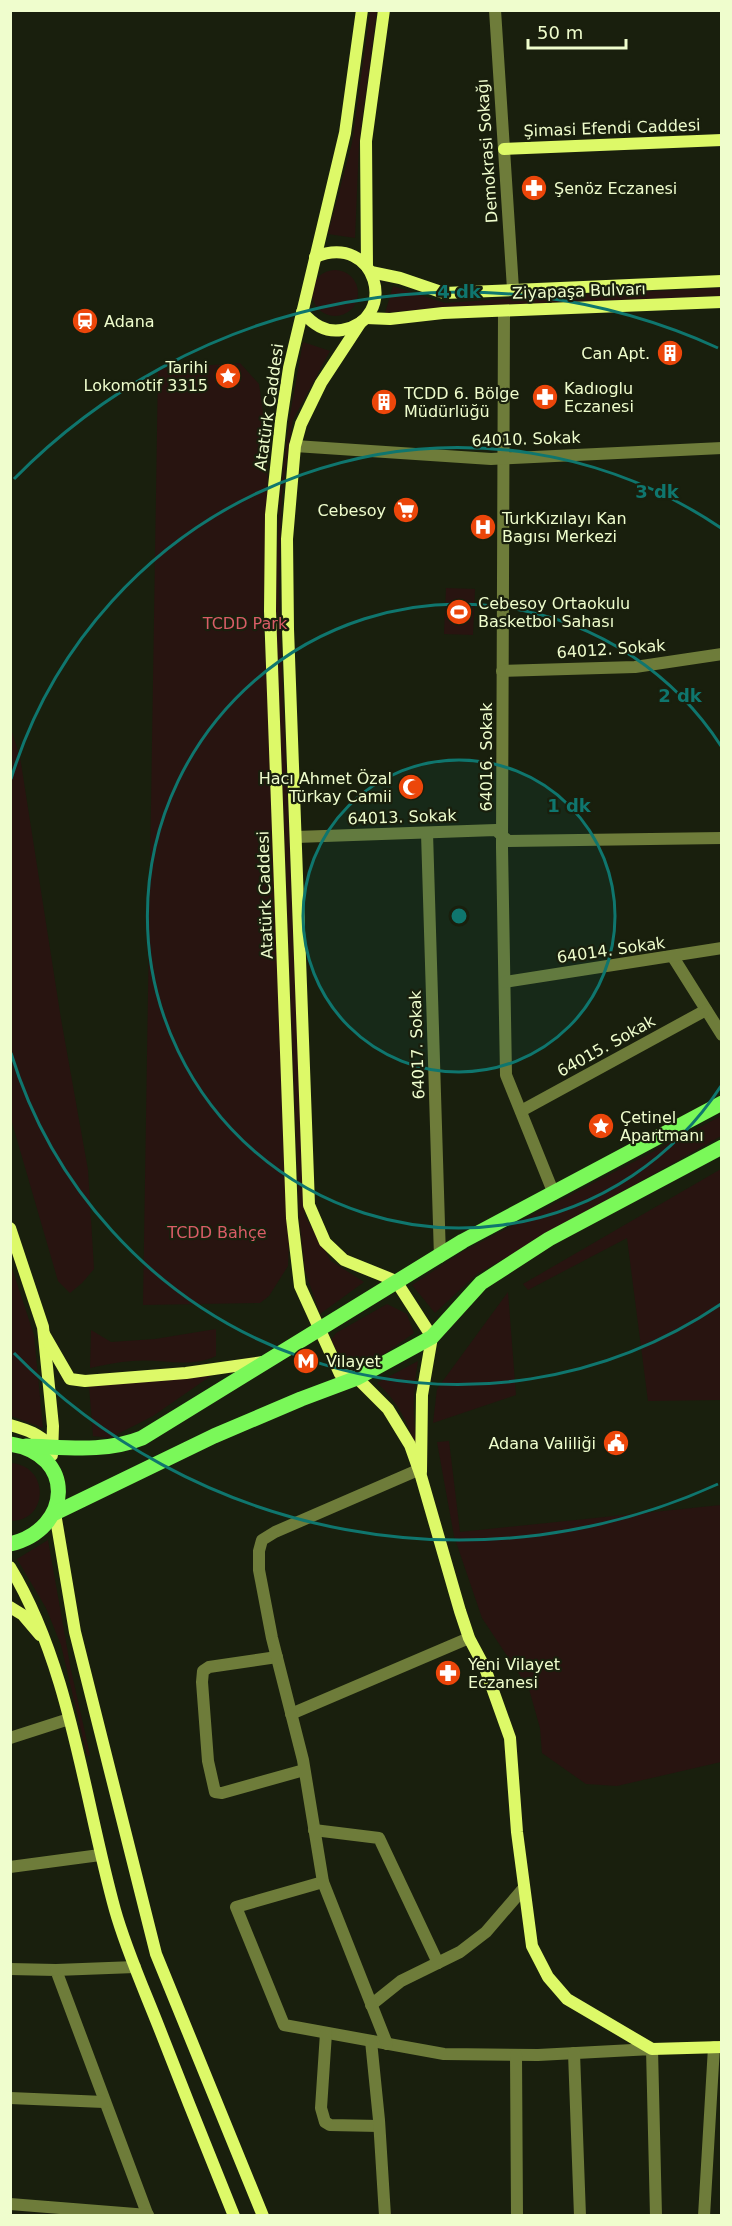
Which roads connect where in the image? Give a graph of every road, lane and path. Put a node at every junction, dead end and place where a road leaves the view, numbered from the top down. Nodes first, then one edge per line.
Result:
1 (362, 10) edge
2 (384, 10) edge
3 (495, 10) edge
4 (722, 140) edge
5 (504, 149) junction
6 (315, 257) junction
7 (369, 269) junction
8 (722, 281) edge
9 (513, 289) junction
10 (722, 302) edge
11 (504, 311) junction
12 (302, 312) junction
13 (364, 320) junction
14 (295, 446) junction
15 (722, 448) edge
16 (502, 457) junction
17 (722, 654) edge
18 (502, 671) junction
19 (427, 833) junction
20 (502, 836) junction
21 (296, 837) junction
22 (722, 838) edge
23 (722, 948) edge
24 (674, 957) junction
25 (505, 982) junction
26 (706, 1010) junction
27 (722, 1035) edge
28 (722, 1102) edge
29 (521, 1111) junction
30 (722, 1147) edge
31 (554, 1194) junction
32 (10, 1228) edge
33 (440, 1257) junction
34 (396, 1281) junction
35 (321, 1330) junction
36 (44, 1334) junction
37 (432, 1337) junction
38 (270, 1361) junction
39 (357, 1378) junction
40 (10, 1425) edge
41 (18, 1445) edge
42 (52, 1447) junction
43 (51, 1467) junction
44 (420, 1473) junction
45 (55, 1513) junction
46 (10, 1544) edge
47 (10, 1567) edge
48 (10, 1607) edge
49 (469, 1638) junction
50 (47, 1642) junction
51 (277, 1657) junction
52 (291, 1714) junction
53 (69, 1719) junction
54 (10, 1738) edge
55 (304, 1770) junction
56 (314, 1830) junction
57 (100, 1855) junction
58 (10, 1867) edge
59 (323, 1882) junction
60 (523, 1889) junction
61 (438, 1963) junction
62 (135, 1967) junction
63 (10, 1969) edge
64 (56, 1970) junction
65 (371, 2005) junction
66 (326, 2033) junction
67 (371, 2041) junction
68 (387, 2044) junction
69 (718, 2047) edge
70 (652, 2049) junction
71 (574, 2054) junction
72 (516, 2055) junction
73 (10, 2098) edge
74 (104, 2102) junction
75 (379, 2126) junction
76 (10, 2204) edge
77 (148, 2215) edge
78 (234, 2216) edge
79 (263, 2216) edge
80 (385, 2216) edge
81 (517, 2216) edge
82 (580, 2216) edge
83 (656, 2216) edge
84 (704, 2216) edge

1 - 6 main road
2 - 7 main road
3 - 5 street, Demokrasi Sokağı
4 - 5 main road, Şimasi Efendi Caddesi
5 - 9 street, Demokrasi Sokağı
6 - 7 main road
6 - 12 main road
7 - 9 main road, Ziyapaşa Bulvarı
7 - 13 main road
8 - 9 main road, Ziyapaşa Bulvarı
10 - 11 main road, Ziyapaşa Bulvarı
11 - 13 main road, Ziyapaşa Bulvarı
11 - 16 street, 64016. Sokak
12 - 13 main road
12 - 35 main road, Atatürk Caddesi
13 - 14 main road, Atatürk Caddesi
14 - 16 street, 64010. Sokak
14 - 21 main road, Atatürk Caddesi
15 - 16 street, 64010. Sokak
16 - 18 street, 64016. Sokak
17 - 18 street, 64012. Sokak
18 - 20 street, 64016. Sokak
19 - 20 street, 64013. Sokak
19 - 21 street, 64013. Sokak
19 - 33 street, 64017. Sokak
20 - 22 street, 64013. Sokak
20 - 25 street, 64016. Sokak
21 - 34 main road, Atatürk Caddesi
23 - 24 street, 64014. Sokak
24 - 25 street, 64014. Sokak
24 - 26 street
25 - 29 street, 64016. Sokak
26 - 27 street
26 - 29 street, 64015. Sokak
28 - 31 main road
29 - 31 street, 64016. Sokak
30 - 37 main road
31 - 33 main road
32 - 36 main road
33 - 34 main road
34 - 35 main road
34 - 37 main road
35 - 38 main road
35 - 39 main road, Atatürk Caddesi
36 - 38 main road
36 - 42 main road
37 - 39 main road
37 - 44 main road
38 - 42 main road
39 - 44 main road
39 - 45 main road
40 - 42 main road
41 - 42 main road
41 - 43 main road
42 - 43 main road
43 - 45 main road
44 - 49 main road
44 - 51 street
45 - 46 main road
45 - 79 main road
47 - 50 main road
48 - 50 main road
49 - 52 street
49 - 60 main road
50 - 53 main road
51 - 52 street
51 - 55 street
52 - 55 street
53 - 54 street
53 - 57 main road
55 - 56 street
56 - 59 street
56 - 61 street
57 - 58 street
57 - 62 main road
59 - 65 street
59 - 66 street
60 - 61 street
60 - 70 main road
61 - 65 street
62 - 64 street
62 - 78 main road
63 - 64 street
64 - 74 street
65 - 68 street
66 - 67 street
66 - 75 street
67 - 68 street
67 - 75 street
68 - 72 street
69 - 70 main road
69 - 84 street
70 - 71 street
70 - 83 street
71 - 72 street
71 - 82 street
72 - 81 street
73 - 74 street
74 - 77 street
75 - 80 street
76 - 77 street

